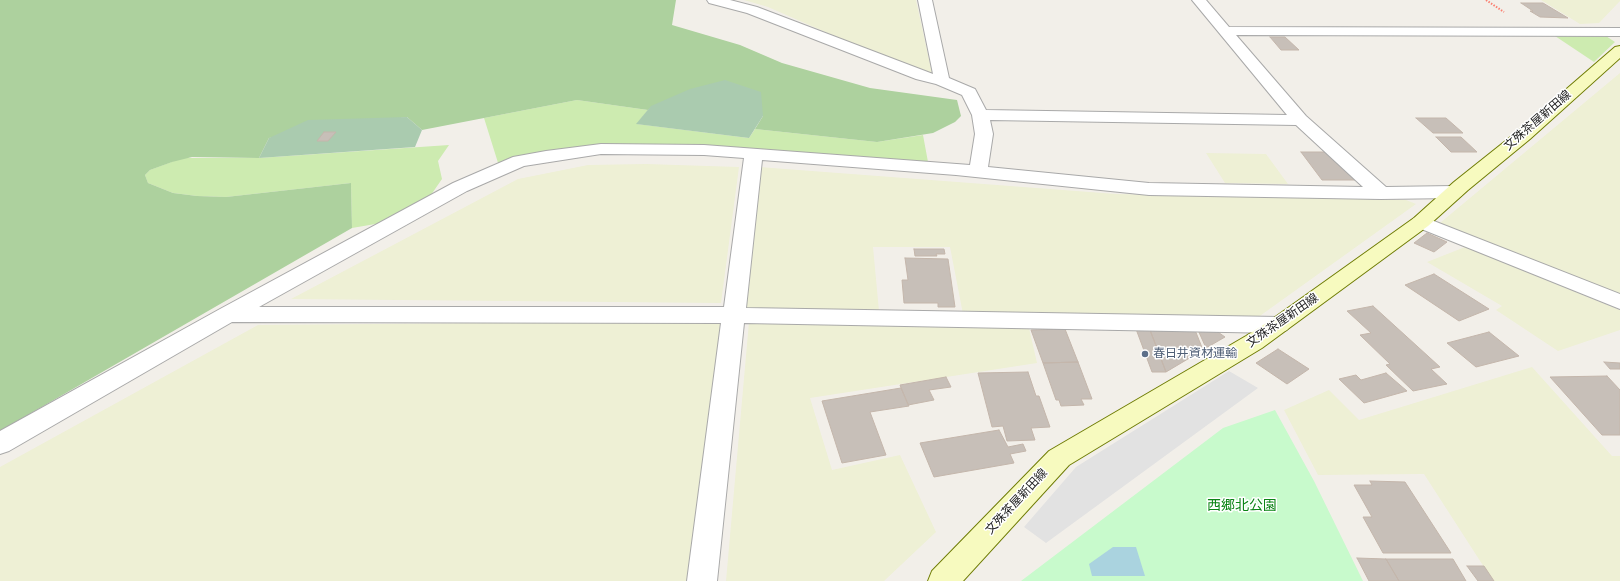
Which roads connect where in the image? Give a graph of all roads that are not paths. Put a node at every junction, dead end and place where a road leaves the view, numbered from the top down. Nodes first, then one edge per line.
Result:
1 (714, 0) edge
2 (925, 0) edge
3 (1200, 0) edge
4 (1225, 31) junction
5 (1620, 32) edge
6 (1620, 51) edge
7 (942, 81) junction
8 (980, 115) junction
9 (1300, 120) junction
10 (753, 155) junction
11 (978, 172) junction
12 (1454, 192) junction
13 (1381, 193) junction
14 (1421, 222) junction
15 (1620, 302) edge
16 (228, 314) junction
17 (735, 315) junction
18 (1279, 325) junction
19 (0, 444) edge
20 (702, 581) edge
21 (943, 581) edge

1 - 7 street
2 - 7 street
3 - 4 street
4 - 5 street
4 - 9 street
6 - 12 main road, 文殊茶屋新田線
7 - 8 street
8 - 9 street
8 - 11 street
9 - 13 street
10 - 11 street
10 - 16 street
10 - 17 street
11 - 13 street
12 - 13 street
12 - 14 main road, 文殊茶屋新田線
14 - 15 street
14 - 18 main road, 文殊茶屋新田線
16 - 17 street
16 - 19 street
17 - 18 street
17 - 20 street
18 - 21 main road, 文殊茶屋新田線

